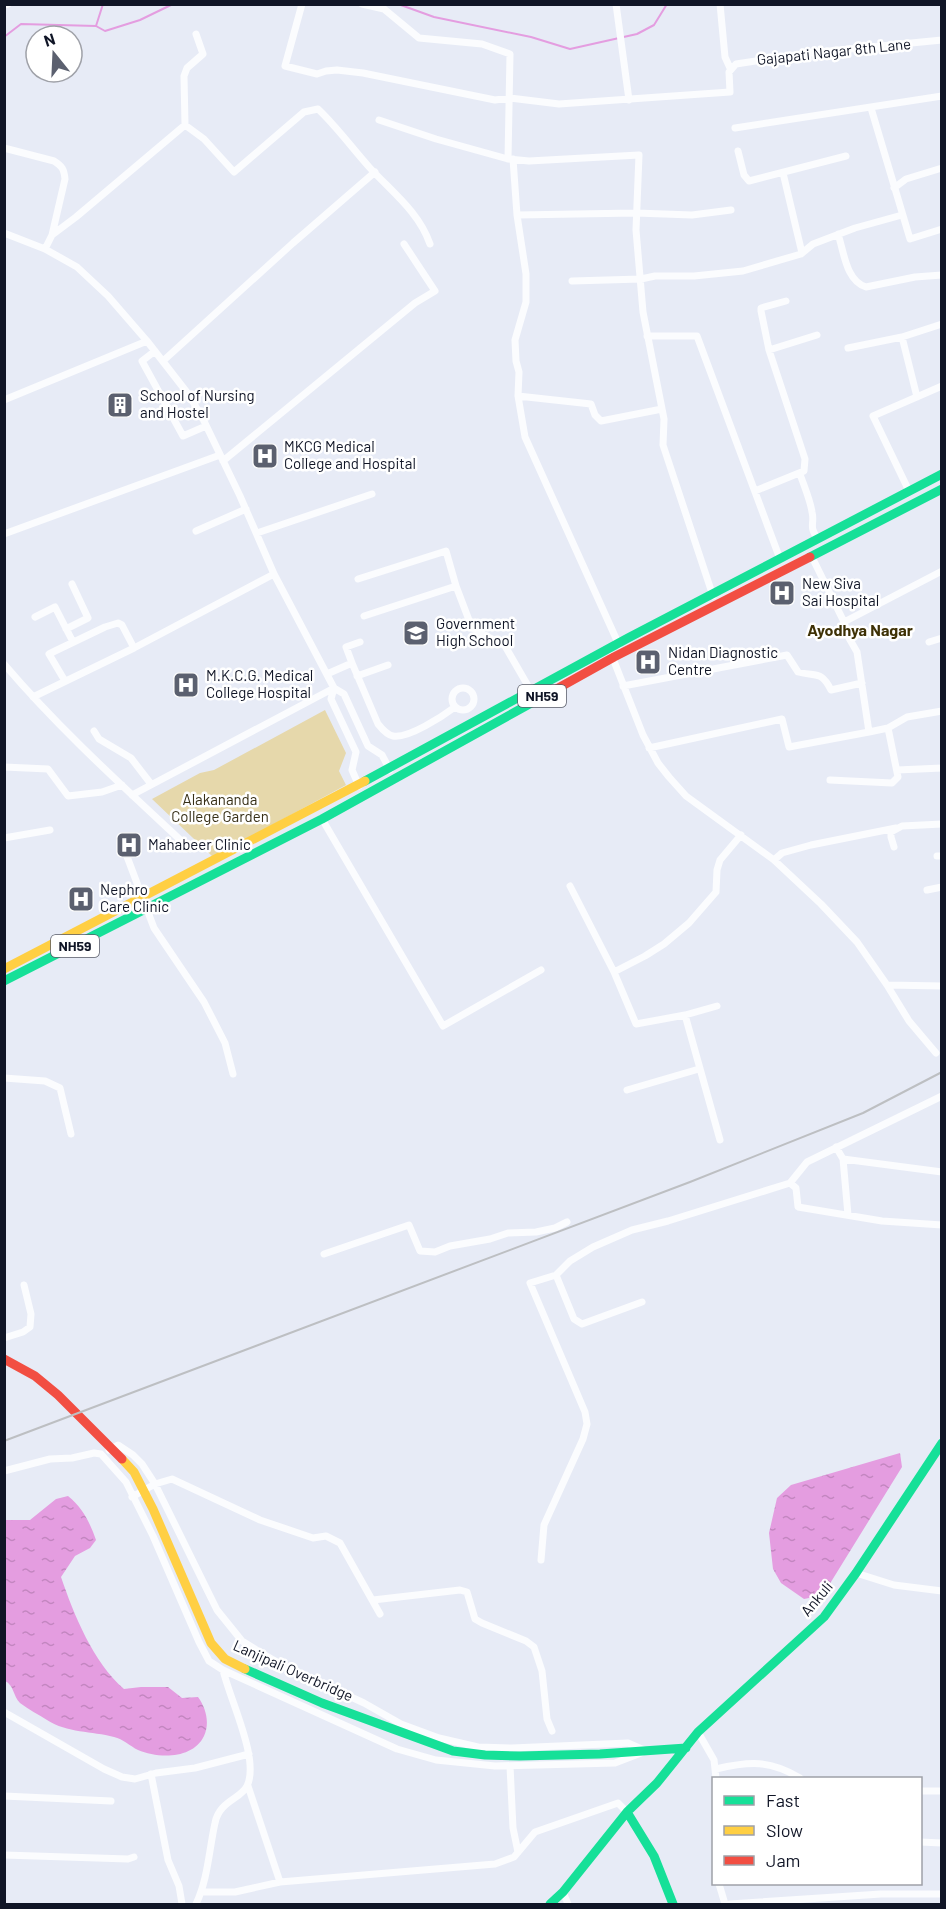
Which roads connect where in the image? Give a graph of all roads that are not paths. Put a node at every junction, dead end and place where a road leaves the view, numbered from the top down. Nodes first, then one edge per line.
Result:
1 (302, 4) edge
2 (362, 4) edge
3 (616, 4) edge
4 (720, 4) edge
5 (196, 34) dead end
6 (942, 40) edge
7 (730, 69) junction
8 (942, 96) edge
9 (510, 98) junction
10 (629, 99) junction
11 (871, 108) junction
12 (378, 120) dead end
13 (185, 125) junction
14 (735, 128) dead end
15 (4, 148) edge
16 (738, 151) dead end
17 (846, 156) dead end
18 (511, 159) junction
19 (942, 168) edge
20 (375, 172) junction
21 (783, 173) junction
22 (894, 188) junction
23 (731, 210) dead end
24 (636, 213) junction
25 (517, 215) junction
26 (902, 215) junction
27 (942, 230) edge
28 (4, 234) edge
29 (838, 234) junction
30 (52, 235) junction
31 (404, 244) dead end
32 (430, 244) dead end
33 (45, 249) junction
34 (802, 253) junction
35 (942, 275) edge
36 (641, 279) junction
37 (572, 281) dead end
38 (786, 301) dead end
39 (942, 324) edge
40 (817, 335) dead end
41 (647, 336) junction
42 (902, 337) junction
43 (147, 341) junction
44 (848, 348) dead end
45 (769, 350) junction
46 (155, 351) junction
47 (163, 361) junction
48 (942, 386) edge
49 (518, 396) junction
50 (917, 397) junction
51 (4, 400) edge
52 (662, 409) junction
53 (206, 426) junction
54 (222, 458) junction
55 (800, 474) junction
56 (942, 474) edge
57 (942, 489) edge
58 (755, 491) junction
59 (909, 491) junction
60 (372, 494) dead end
61 (246, 509) junction
62 (196, 531) dead end
63 (257, 533) junction
64 (4, 534) edge
65 (818, 539) junction
66 (811, 555) junction
67 (780, 559) junction
68 (942, 571) edge
69 (274, 574) junction
70 (358, 579) dead end
71 (72, 584) dead end
72 (456, 586) junction
73 (712, 594) junction
74 (717, 603) junction
75 (364, 616) dead end
76 (35, 617) dead end
77 (844, 622) junction
78 (79, 623) junction
79 (66, 629) junction
80 (85, 637) junction
81 (942, 638) edge
82 (74, 642) junction
83 (360, 642) dead end
84 (929, 642) dead end
85 (134, 648) junction
86 (621, 648) junction
87 (604, 651) junction
88 (614, 657) junction
89 (352, 663) junction
90 (4, 664) edge
91 (388, 665) dead end
92 (327, 674) junction
93 (357, 676) junction
94 (65, 681) junction
95 (862, 682) junction
96 (623, 686) junction
97 (334, 688) junction
98 (531, 691) junction
99 (33, 698) junction
100 (455, 707) dead end
101 (942, 711) edge
102 (888, 728) junction
103 (94, 731) dead end
104 (868, 732) junction
105 (649, 748) junction
106 (4, 767) edge
107 (388, 768) junction
108 (942, 768) edge
109 (897, 770) junction
110 (394, 780) junction
111 (830, 780) dead end
112 (151, 784) junction
113 (122, 785) junction
114 (358, 785) junction
115 (132, 795) junction
116 (364, 797) junction
117 (322, 819) junction
118 (942, 824) edge
119 (896, 828) junction
120 (50, 830) dead end
121 (741, 836) junction
122 (4, 838) edge
123 (123, 846) dead end
124 (894, 847) dead end
125 (190, 849) dead end
126 (774, 861) junction
127 (207, 864) junction
128 (218, 874) junction
129 (570, 886) dead end
130 (942, 886) edge
131 (927, 890) dead end
132 (141, 897) junction
133 (146, 910) junction
134 (4, 969) edge
135 (541, 970) dead end
136 (614, 972) junction
137 (4, 981) edge
138 (888, 985) junction
139 (942, 986) edge
140 (717, 1006) dead end
141 (685, 1015) junction
142 (936, 1053) dead end
143 (699, 1069) junction
144 (233, 1074) dead end
145 (4, 1078) edge
146 (627, 1090) dead end
147 (942, 1096) edge
148 (71, 1134) dead end
149 (720, 1140) dead end
150 (836, 1147) junction
151 (843, 1159) junction
152 (942, 1172) edge
153 (790, 1183) junction
154 (848, 1215) junction
155 (567, 1222) dead end
156 (942, 1225) edge
157 (324, 1254) dead end
158 (556, 1275) junction
159 (24, 1285) dead end
160 (642, 1302) dead end
161 (4, 1338) edge
162 (4, 1359) edge
163 (942, 1443) edge
164 (101, 1454) junction
165 (4, 1471) edge
166 (155, 1484) junction
167 (132, 1497) junction
168 (541, 1560) dead end
169 (856, 1573) junction
170 (942, 1591) edge
171 (373, 1600) junction
172 (380, 1614) dead end
173 (223, 1671) junction
174 (4, 1712) edge
175 (552, 1731) dead end
176 (698, 1732) junction
177 (686, 1748) junction
178 (646, 1751) junction
179 (249, 1754) junction
180 (510, 1766) junction
181 (716, 1769) junction
182 (152, 1774) junction
183 (716, 1777) edge
184 (797, 1777) edge
185 (248, 1786) junction
186 (922, 1791) edge
187 (942, 1791) edge
188 (4, 1796) edge
189 (111, 1801) dead end
190 (627, 1812) junction
191 (922, 1842) edge
192 (942, 1843) edge
193 (518, 1852) junction
194 (4, 1855) edge
195 (134, 1857) dead end
196 (280, 1882) junction
197 (719, 1885) edge
198 (882, 1885) edge
199 (201, 1892) junction
200 (563, 1892) junction
201 (881, 1894) junction
202 (942, 1894) edge
203 (771, 1903) edge
204 (182, 1905) edge
205 (196, 1905) edge
206 (550, 1905) edge
207 (568, 1905) edge
208 (673, 1905) edge
209 (725, 1905) edge
210 (730, 1905) edge

1 - 9 street
2 - 9 street
3 - 10 street
4 - 7 street
5 - 13 street
6 - 7 street, Gajapati Nagar 8th Lane
7 - 10 street
8 - 11 street
9 - 10 street
9 - 18 street
11 - 14 street
11 - 22 street
12 - 18 street
13 - 20 street
13 - 30 street
15 - 30 street
16 - 21 street
17 - 21 street
18 - 24 street
18 - 25 street
19 - 22 street
20 - 32 street
20 - 47 street
21 - 34 street
22 - 26 street
23 - 24 street
24 - 25 street
24 - 36 street
25 - 49 street
26 - 27 street
26 - 29 street
28 - 33 street
29 - 34 street
29 - 35 street
30 - 33 street
31 - 54 street
33 - 43 street
34 - 36 street
36 - 37 street
36 - 41 street
38 - 45 street
39 - 42 street
40 - 45 street
41 - 52 street
41 - 58 street
42 - 44 street
42 - 50 street
43 - 46 street
43 - 51 street
45 - 55 street
46 - 47 street
46 - 53 street
47 - 53 street
48 - 50 street
49 - 52 street
49 - 86 street
50 - 59 street
52 - 73 street
53 - 54 street
54 - 61 street
54 - 64 street
55 - 58 street
55 - 65 street
56 - 59 main road
57 - 66 main road, NH59
58 - 67 street
59 - 65 main road
60 - 63 street
61 - 62 street
61 - 63 street
63 - 69 street
65 - 67 main road
66 - 74 main road, NH59
66 - 77 street
67 - 73 main road
68 - 77 street
69 - 85 street
69 - 92 street
70 - 72 street
71 - 78 street
72 - 75 street
72 - 98 street
73 - 74 street
73 - 86 main road
74 - 86 main road, NH59
76 - 79 street
77 - 95 street
78 - 79 street
78 - 80 street
79 - 82 street
80 - 82 street
80 - 85 street
81 - 84 street
82 - 94 street
83 - 89 street
85 - 94 street
86 - 87 main road
86 - 88 main road, NH59
87 - 88 street
87 - 98 main road
88 - 96 street
88 - 110 main road, NH59
89 - 92 street
89 - 93 street
90 - 99 street
91 - 93 street
92 - 97 street
93 - 100 street
94 - 99 street
95 - 96 street
95 - 104 street
96 - 105 street
97 - 107 street
97 - 112 street
97 - 114 street
98 - 107 main road
99 - 113 street
101 - 102 street
102 - 104 street
102 - 109 street
103 - 112 street
104 - 105 street
105 - 121 street
106 - 113 street
107 - 110 street
107 - 114 main road
108 - 109 street
109 - 111 street
110 - 116 main road, NH59
112 - 115 street
113 - 115 street
114 - 116 street
114 - 127 main road
115 - 125 street
116 - 117 main road, NH59
117 - 128 main road, NH59
117 - 135 street
118 - 119 street
119 - 124 street
119 - 126 street
120 - 122 street
121 - 126 street
121 - 136 street
123 - 132 street
126 - 138 street
127 - 128 street
127 - 132 main road
128 - 133 main road, NH59
129 - 136 street
130 - 131 street
132 - 133 street
132 - 134 main road, NH59
133 - 137 main road, NH59
133 - 144 street
136 - 141 street
138 - 139 street
138 - 142 street
140 - 141 street
141 - 143 street
143 - 146 street
143 - 149 street
145 - 148 street
147 - 150 street
150 - 151 street
150 - 153 street
151 - 152 street
151 - 154 street
153 - 154 street
153 - 158 street
154 - 156 street
155 - 157 street
158 - 160 street
158 - 168 street
159 - 161 street
162 - 178 main road, Lanjipali Overbridge
163 - 169 main road, Ankuli
164 - 165 street
164 - 166 street
164 - 167 street
166 - 167 street
166 - 171 street
166 - 178 street
167 - 173 street
169 - 170 street
169 - 176 main road, Ankuli
171 - 172 street
171 - 175 street
173 - 179 street
173 - 180 street
174 - 182 street
176 - 177 main road, Ankuli
176 - 181 street
177 - 178 main road, Lanjipali Overbridge
177 - 190 main road, Ankuli
178 - 180 street
179 - 182 street
179 - 185 street
180 - 193 street
181 - 183 street
181 - 184 street
182 - 204 street
185 - 196 street
185 - 199 street
186 - 187 street
188 - 189 street
190 - 193 street
190 - 200 main road, Ankuli
190 - 208 main road
191 - 192 street
193 - 196 street
194 - 195 street
196 - 199 street
197 - 209 street
198 - 201 street
199 - 205 street
200 - 206 main road, Ankuli
200 - 207 street
201 - 202 street
201 - 203 street
203 - 210 street

